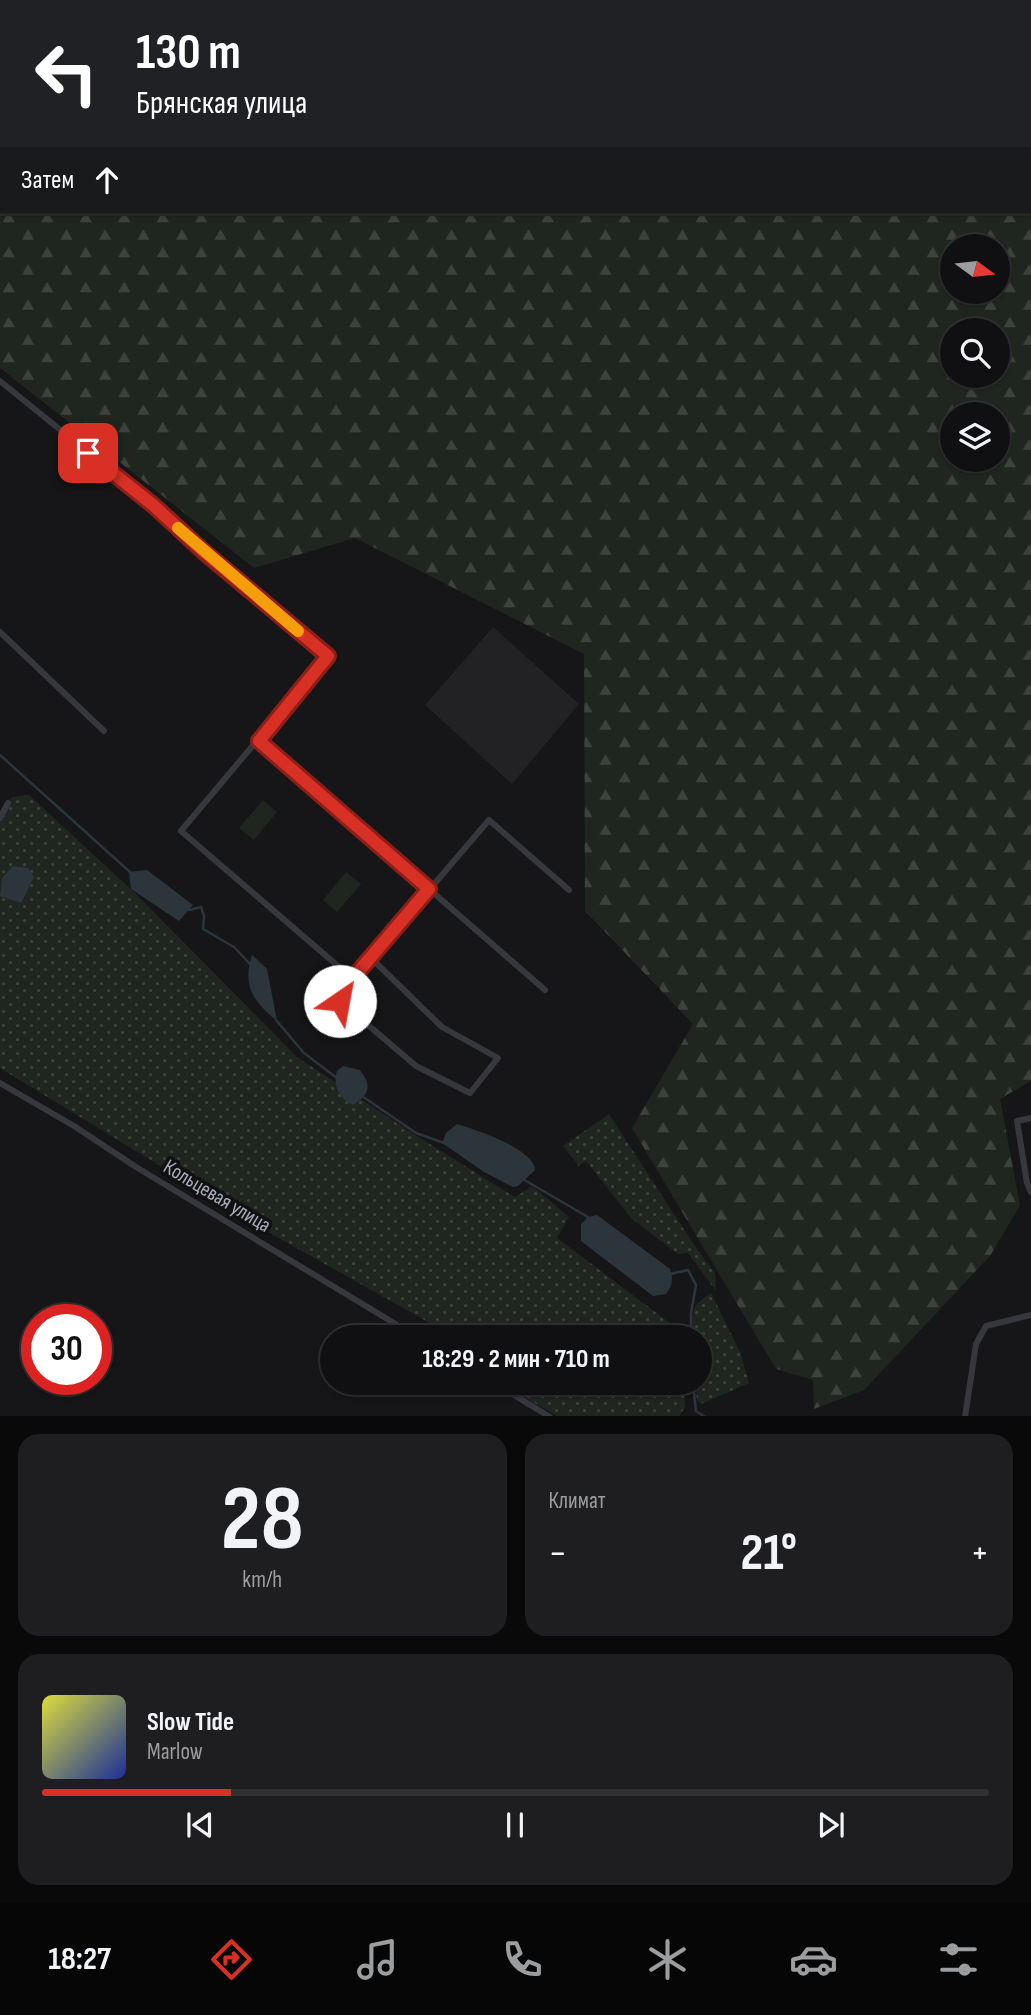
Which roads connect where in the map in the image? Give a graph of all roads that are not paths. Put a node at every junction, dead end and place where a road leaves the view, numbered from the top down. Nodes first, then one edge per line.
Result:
1 (0, 381) edge
2 (0, 632) edge
3 (104, 731) dead end
4 (259, 741) junction
5 (8, 803) dead end
6 (0, 818) edge
7 (429, 889) junction
8 (569, 890) dead end
9 (371, 958) junction
10 (353, 979) junction
11 (545, 990) dead end
12 (0, 1083) edge
13 (1031, 1118) edge
14 (1031, 1192) edge
15 (1031, 1315) edge
16 (397, 1325) edge
17 (515, 1395) edge
18 (550, 1416) edge
19 (965, 1416) edge

1 - 4 street
2 - 3 street
4 - 7 street
4 - 10 street
5 - 6 street
7 - 8 street
7 - 9 street
7 - 11 street
9 - 10 street
9 - 10 street
12 - 16 street, Кольцевая улица
13 - 14 street
15 - 19 street
17 - 18 street

